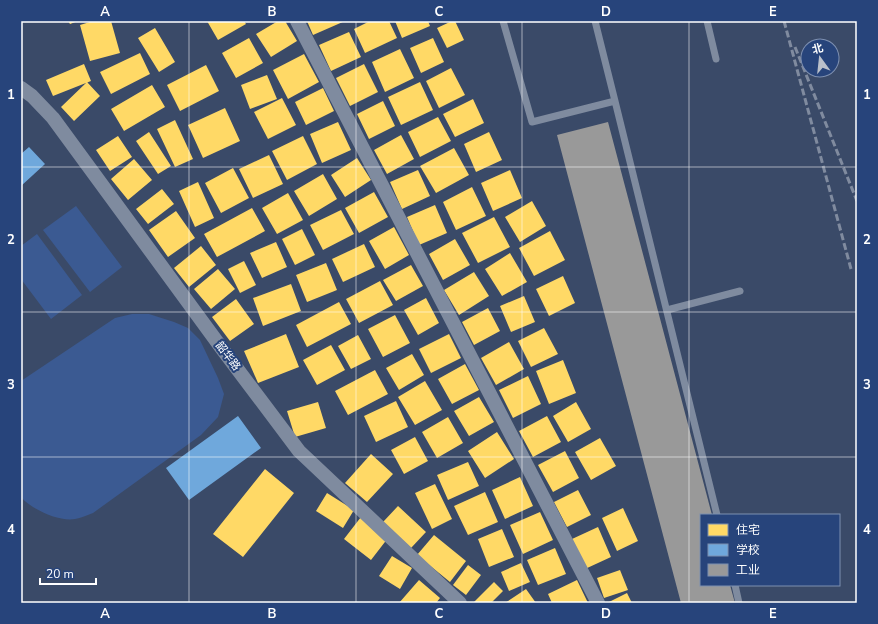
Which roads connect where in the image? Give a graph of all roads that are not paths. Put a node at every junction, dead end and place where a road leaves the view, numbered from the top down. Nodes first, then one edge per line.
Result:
1 (297, 21) edge
2 (503, 21) edge
3 (594, 21) edge
4 (707, 21) edge
5 (716, 59) dead end
6 (21, 88) edge
7 (614, 101) junction
8 (740, 291) dead end
9 (667, 310) junction
10 (717, 514) edge
11 (735, 586) edge
12 (460, 603) edge
13 (598, 603) edge
14 (739, 603) edge

1 - 13 street
2 - 7 lane
3 - 7 lane
4 - 5 lane
6 - 12 street, 韶华路
7 - 9 lane
8 - 9 lane
9 - 10 lane
11 - 14 lane

